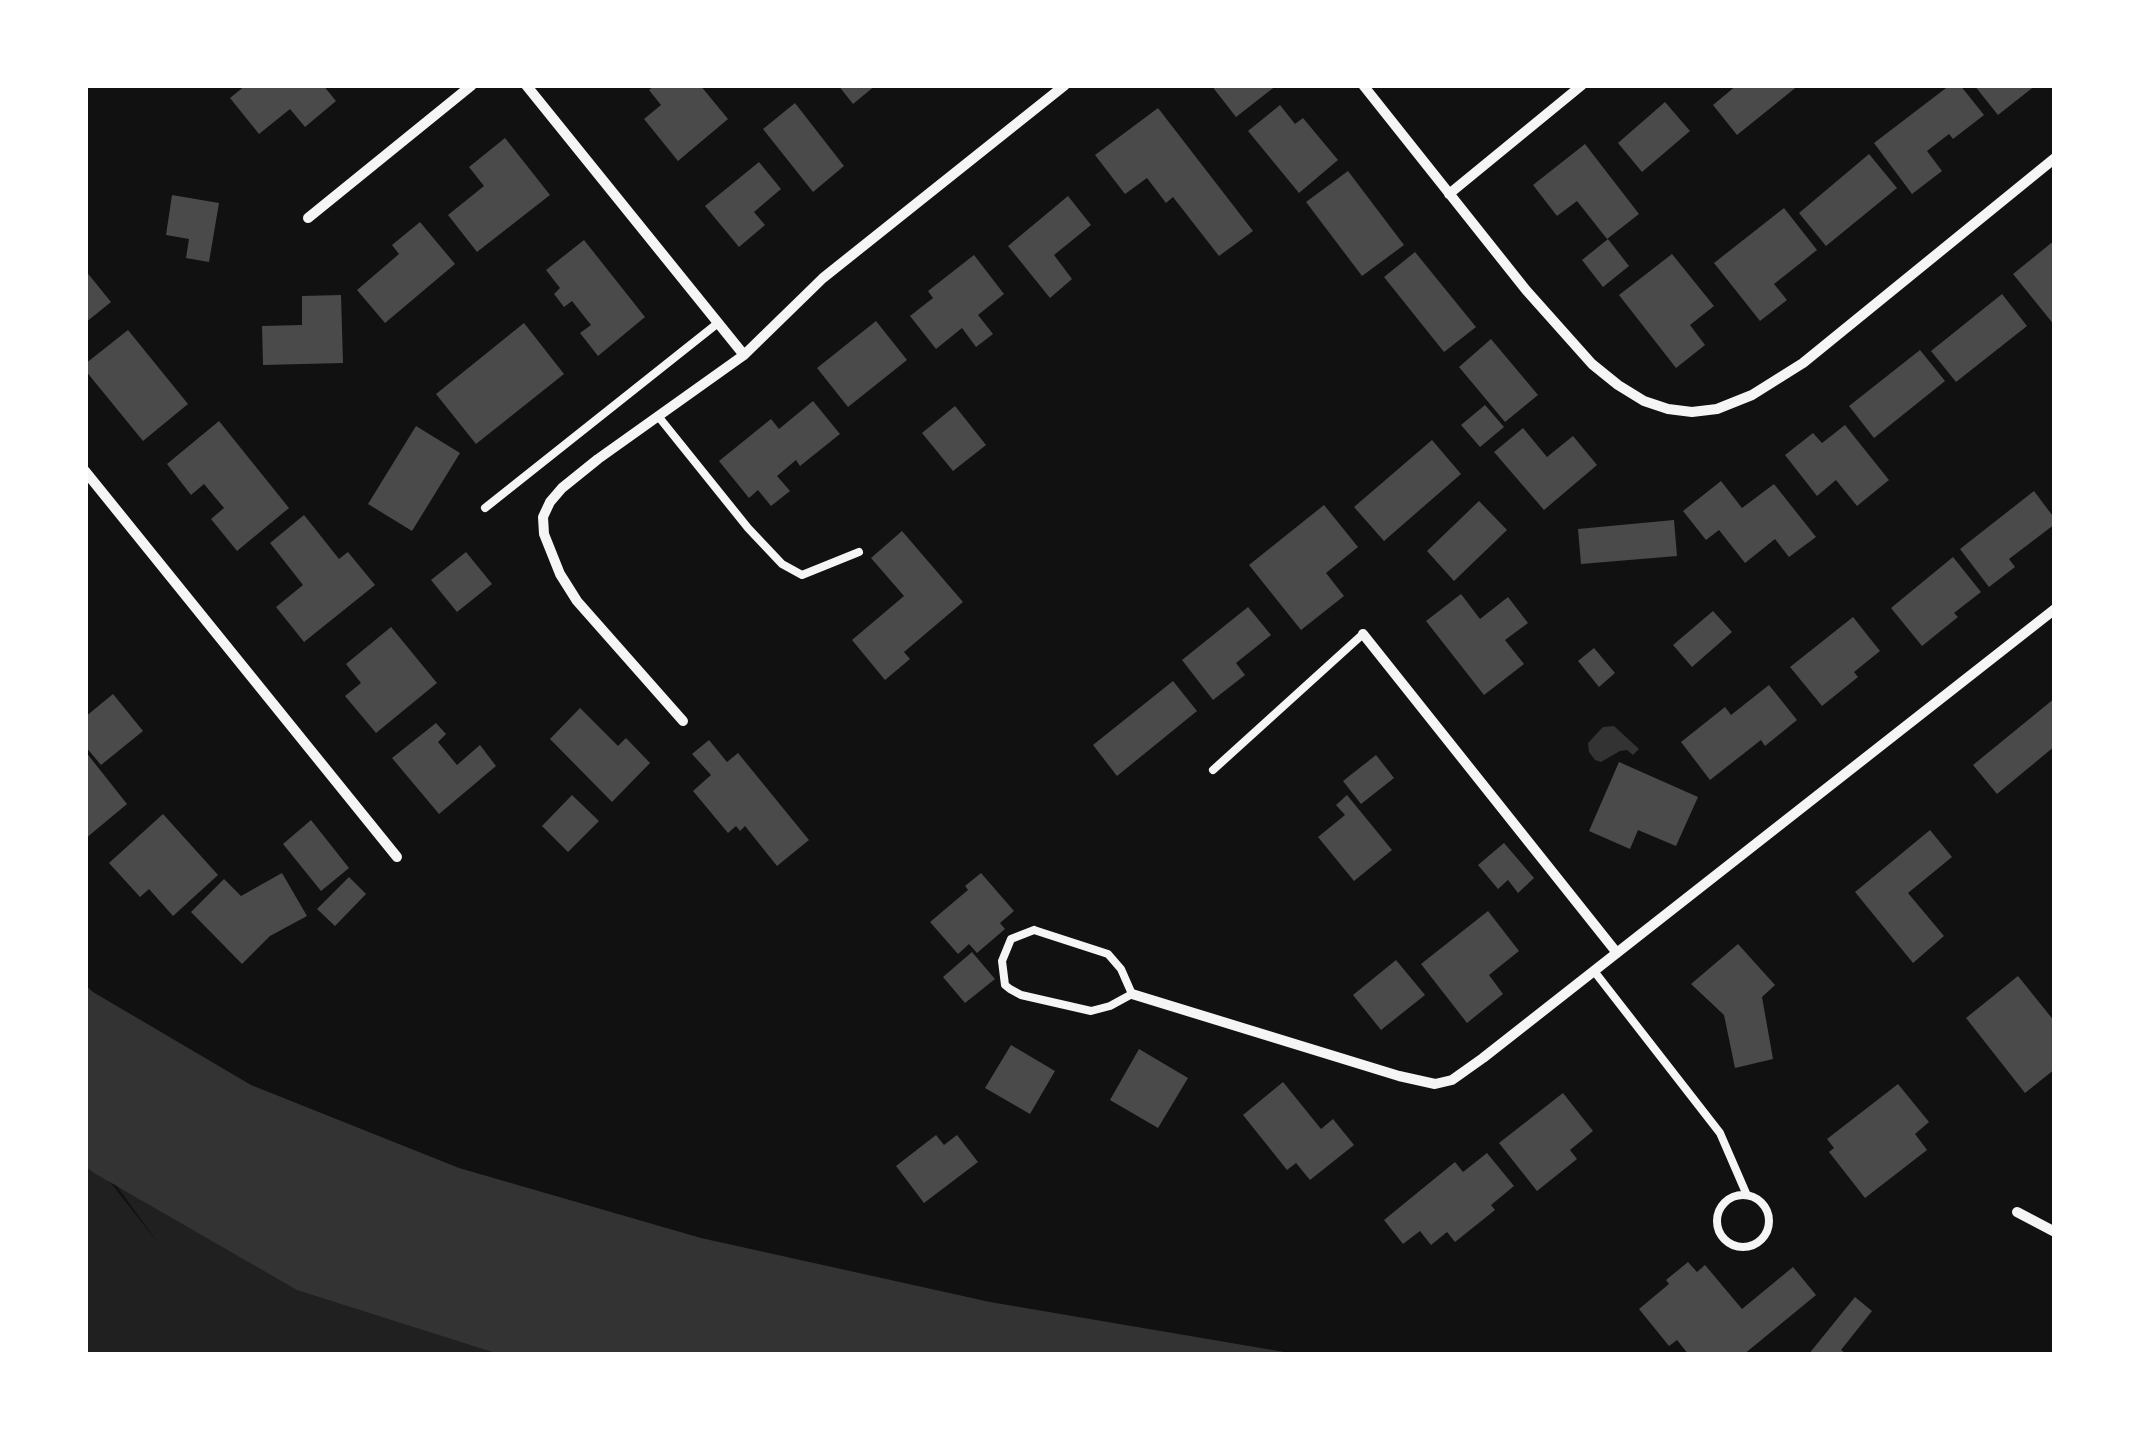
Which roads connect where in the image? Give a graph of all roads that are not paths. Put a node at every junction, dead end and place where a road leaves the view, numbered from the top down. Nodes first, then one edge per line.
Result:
1 (472, 85) edge
2 (526, 85) edge
3 (1065, 85) edge
4 (1364, 85) edge
5 (1582, 85) edge
6 (2055, 158) edge
7 (1449, 194) junction
8 (308, 218) dead end
9 (718, 323) junction
10 (744, 355) junction
11 (658, 416) junction
12 (85, 471) edge
13 (485, 508) dead end
14 (859, 552) dead end
15 (2055, 609) edge
16 (1363, 634) joint
17 (683, 722) dead end
18 (1213, 770) dead end
19 (396, 858) dead end
20 (1617, 953) junction
21 (1594, 971) junction
22 (1132, 994) junction
23 (1746, 1193) junction
24 (2018, 1212) dead end
25 (2055, 1232) edge

1 - 8 street
2 - 9 street
3 - 10 street
4 - 7 street
5 - 7 street
6 - 7 street
9 - 10 street
9 - 13 lane
10 - 11 street
11 - 14 lane
11 - 17 street
12 - 19 street
15 - 20 street
16 - 18 lane
16 - 20 street
20 - 21 street
21 - 22 street
21 - 23 lane
22 - 22 lane
23 - 23 lane
24 - 25 street

